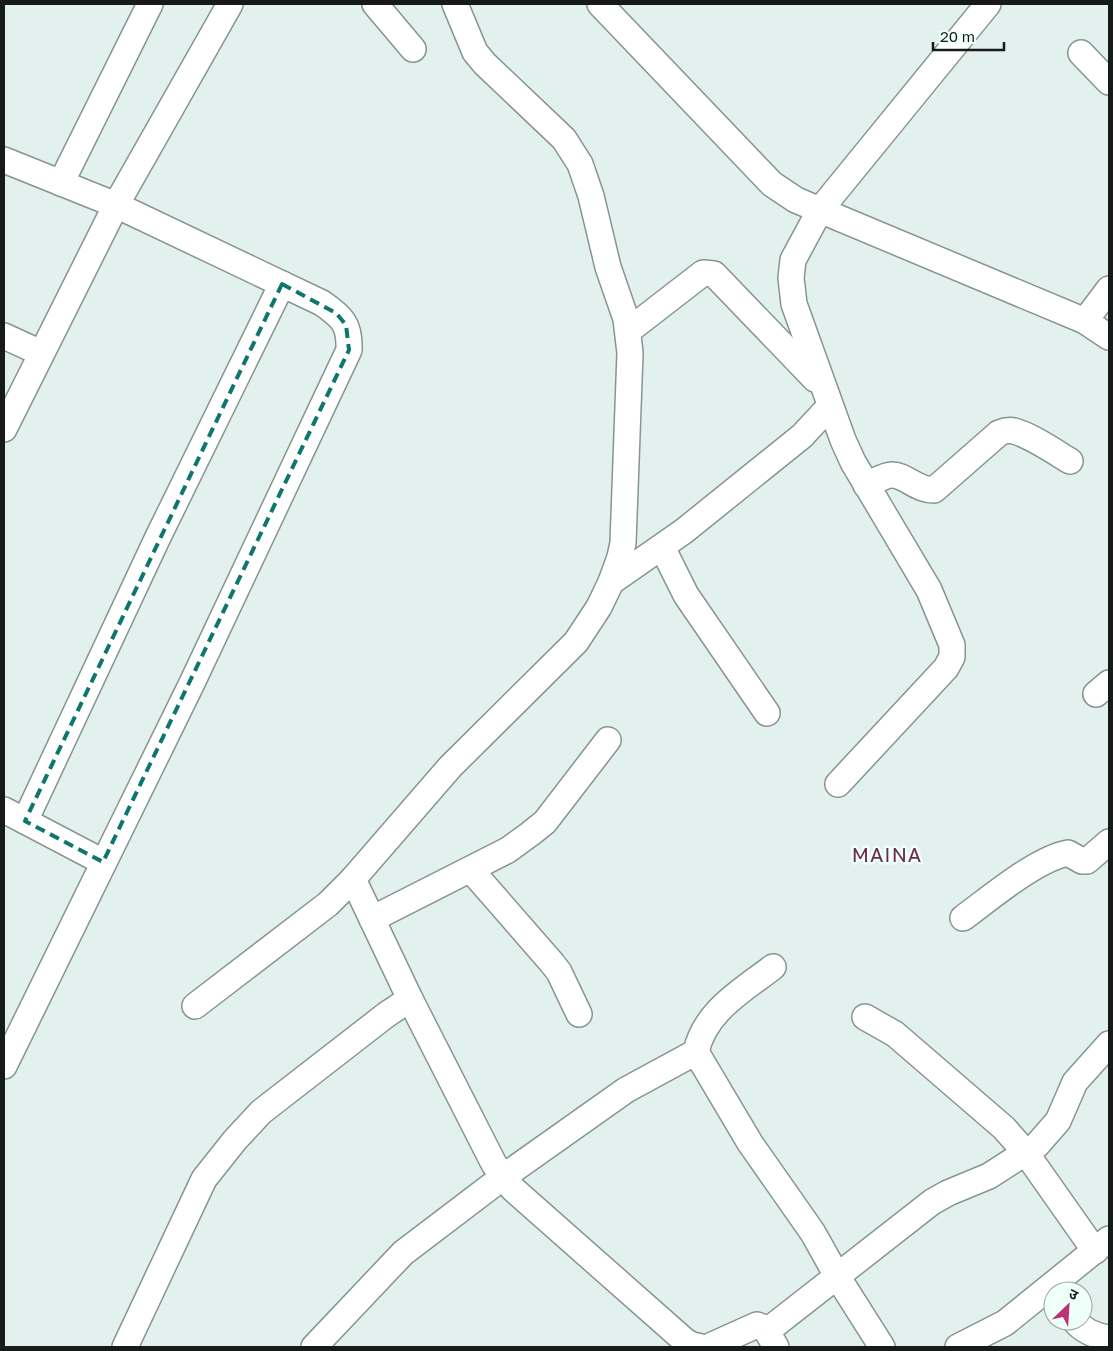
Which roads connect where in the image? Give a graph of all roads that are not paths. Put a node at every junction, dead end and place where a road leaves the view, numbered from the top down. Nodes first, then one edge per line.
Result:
1 (150, 4) edge
2 (230, 4) edge
3 (375, 4) edge
4 (455, 4) edge
5 (600, 4) edge
6 (988, 4) edge
7 (412, 49) dead end
8 (1081, 53) dead end
9 (1109, 82) edge
10 (4, 160) edge
11 (62, 183) junction
12 (116, 205) junction
13 (820, 210) junction
14 (282, 284) junction
15 (1109, 289) edge
16 (1085, 321) junction
17 (628, 331) junction
18 (4, 336) edge
19 (1109, 337) edge
20 (41, 353) junction
21 (827, 397) junction
22 (4, 429) edge
23 (1070, 460) dead end
24 (866, 485) junction
25 (662, 547) junction
26 (611, 582) junction
27 (767, 712) dead end
28 (608, 740) dead end
29 (838, 784) dead end
30 (15, 816) edge
31 (1109, 842) edge
32 (103, 862) junction
33 (470, 870) junction
34 (353, 878) junction
35 (963, 918) dead end
36 (372, 919) junction
37 (773, 967) dead end
38 (410, 998) junction
39 (195, 1006) dead end
40 (579, 1014) dead end
41 (865, 1017) dead end
42 (1109, 1044) edge
43 (696, 1052) junction
44 (4, 1066) edge
45 (1026, 1153) junction
46 (504, 1177) junction
47 (1102, 1245) edge
48 (837, 1276) junction
49 (1061, 1281) edge
50 (1043, 1296) edge
51 (1087, 1331) edge
52 (1109, 1338) edge
53 (771, 1339) edge
54 (125, 1347) edge
55 (314, 1347) edge
56 (701, 1347) edge
57 (708, 1347) edge
58 (882, 1347) edge
59 (958, 1347) edge

1 - 11 street
2 - 12 street
3 - 7 street
4 - 17 street
5 - 13 street
6 - 13 street
8 - 9 street
10 - 11 street
11 - 12 street
12 - 14 street
12 - 20 street
13 - 16 street
13 - 21 street
14 - 30 street
14 - 32 street
15 - 16 street
16 - 19 street
17 - 21 street
17 - 26 street
18 - 20 street
20 - 22 street
21 - 24 street
21 - 25 street
23 - 24 street
24 - 29 street
25 - 26 street
25 - 27 street
26 - 34 street
28 - 33 street
30 - 32 street
31 - 35 street
32 - 44 street
33 - 36 street
33 - 40 street
34 - 36 street
34 - 39 street
36 - 38 street
37 - 43 street
38 - 46 street
38 - 54 street
41 - 45 street
42 - 45 street
43 - 46 street
43 - 48 street
45 - 47 street
45 - 48 street
46 - 55 street
46 - 56 street
47 - 49 street
48 - 53 street
48 - 58 street
50 - 59 street
51 - 52 street
53 - 57 street

